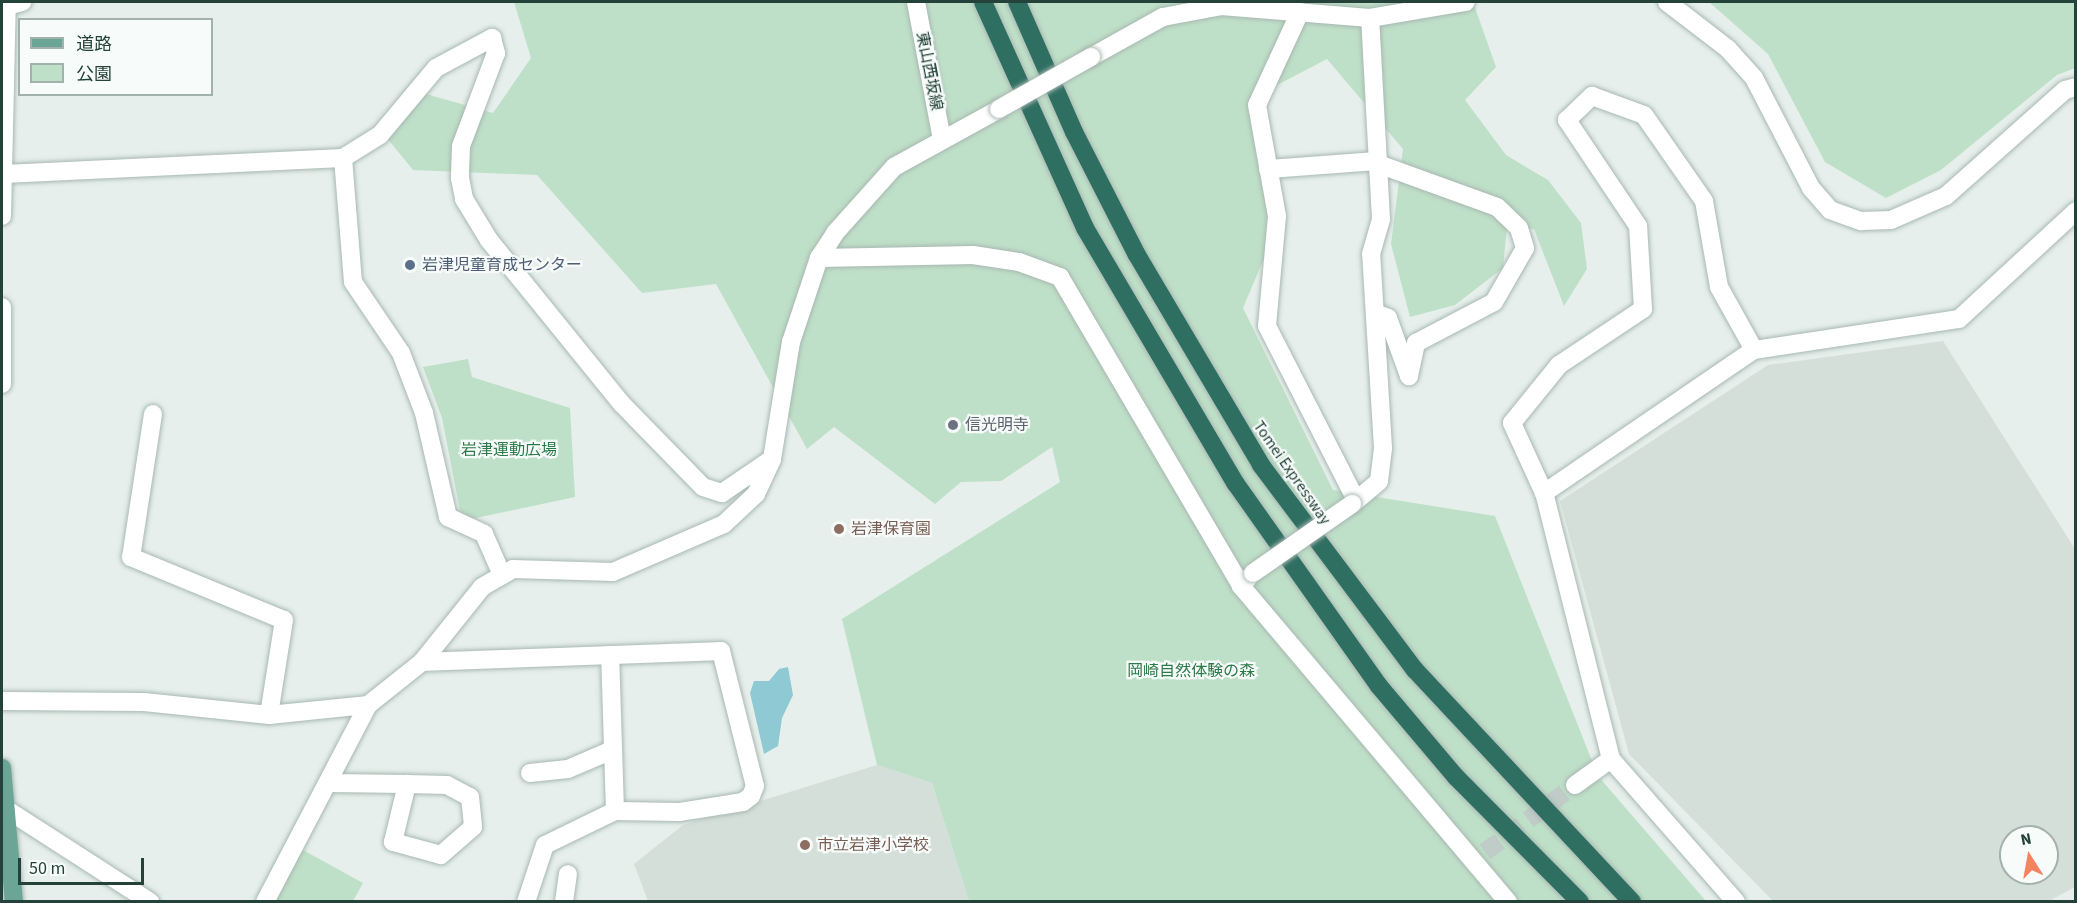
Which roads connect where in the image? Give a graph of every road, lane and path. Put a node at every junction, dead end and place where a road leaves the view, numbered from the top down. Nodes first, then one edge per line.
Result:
1 (916, 2) edge
2 (983, 2) edge
3 (1017, 2) edge
4 (1466, 2) edge
5 (1667, 2) edge
6 (12, 3) edge
7 (1300, 12) junction
8 (1370, 18) junction
9 (2076, 87) edge
10 (942, 140) junction
11 (343, 158) junction
12 (1378, 162) junction
13 (1268, 169) junction
14 (4, 174) junction
15 (2076, 211) edge
16 (2, 216) edge
17 (819, 258) junction
18 (2, 308) edge
19 (1375, 313) junction
20 (1754, 350) junction
21 (2, 384) edge
22 (153, 414) dead end
23 (772, 459) junction
24 (1544, 493) junction
25 (1354, 502) junction
26 (502, 575) junction
27 (1247, 579) junction
28 (610, 654) junction
29 (422, 662) junction
30 (2, 701) edge
31 (368, 705) junction
32 (269, 715) junction
33 (610, 752) junction
34 (1611, 759) junction
35 (2, 768) edge
36 (530, 773) dead end
37 (330, 783) junction
38 (407, 784) junction
39 (1575, 785) tunnel mouth
40 (9, 811) junction
41 (615, 811) junction
42 (568, 874) dead end
43 (115, 884) junction
44 (14, 902) edge
45 (121, 902) edge
46 (150, 902) edge
47 (265, 902) edge
48 (526, 902) edge
49 (564, 902) edge
50 (1508, 902) edge
51 (1580, 902) edge
52 (1632, 902) edge
53 (1736, 902) edge

1 - 10 street, 東山西坂線
2 - 51 highway
3 - 52 highway, Tomei Expressway
4 - 8 street
5 - 9 street
6 - 14 street
7 - 8 street
7 - 10 street, bridge
7 - 13 street
8 - 12 street
10 - 17 street
11 - 14 street
11 - 23 street
11 - 26 street
12 - 13 street
12 - 19 street
12 - 19 street
13 - 25 street
14 - 16 street
15 - 20 street
17 - 23 street
17 - 27 street
18 - 21 street
19 - 25 street
20 - 24 street
20 - 24 street
22 - 32 street
23 - 26 street
24 - 34 street
25 - 27 street, bridge
26 - 29 street
27 - 50 street
28 - 29 street
28 - 33 street
28 - 41 street
29 - 31 street
30 - 32 street
31 - 32 street
31 - 37 street
33 - 36 street
33 - 41 street
34 - 39 street
34 - 53 street
35 - 40 main road
37 - 38 street
37 - 47 street
38 - 38 street
40 - 43 street
40 - 44 main road
41 - 48 street
42 - 49 street
43 - 45 street
43 - 46 street

